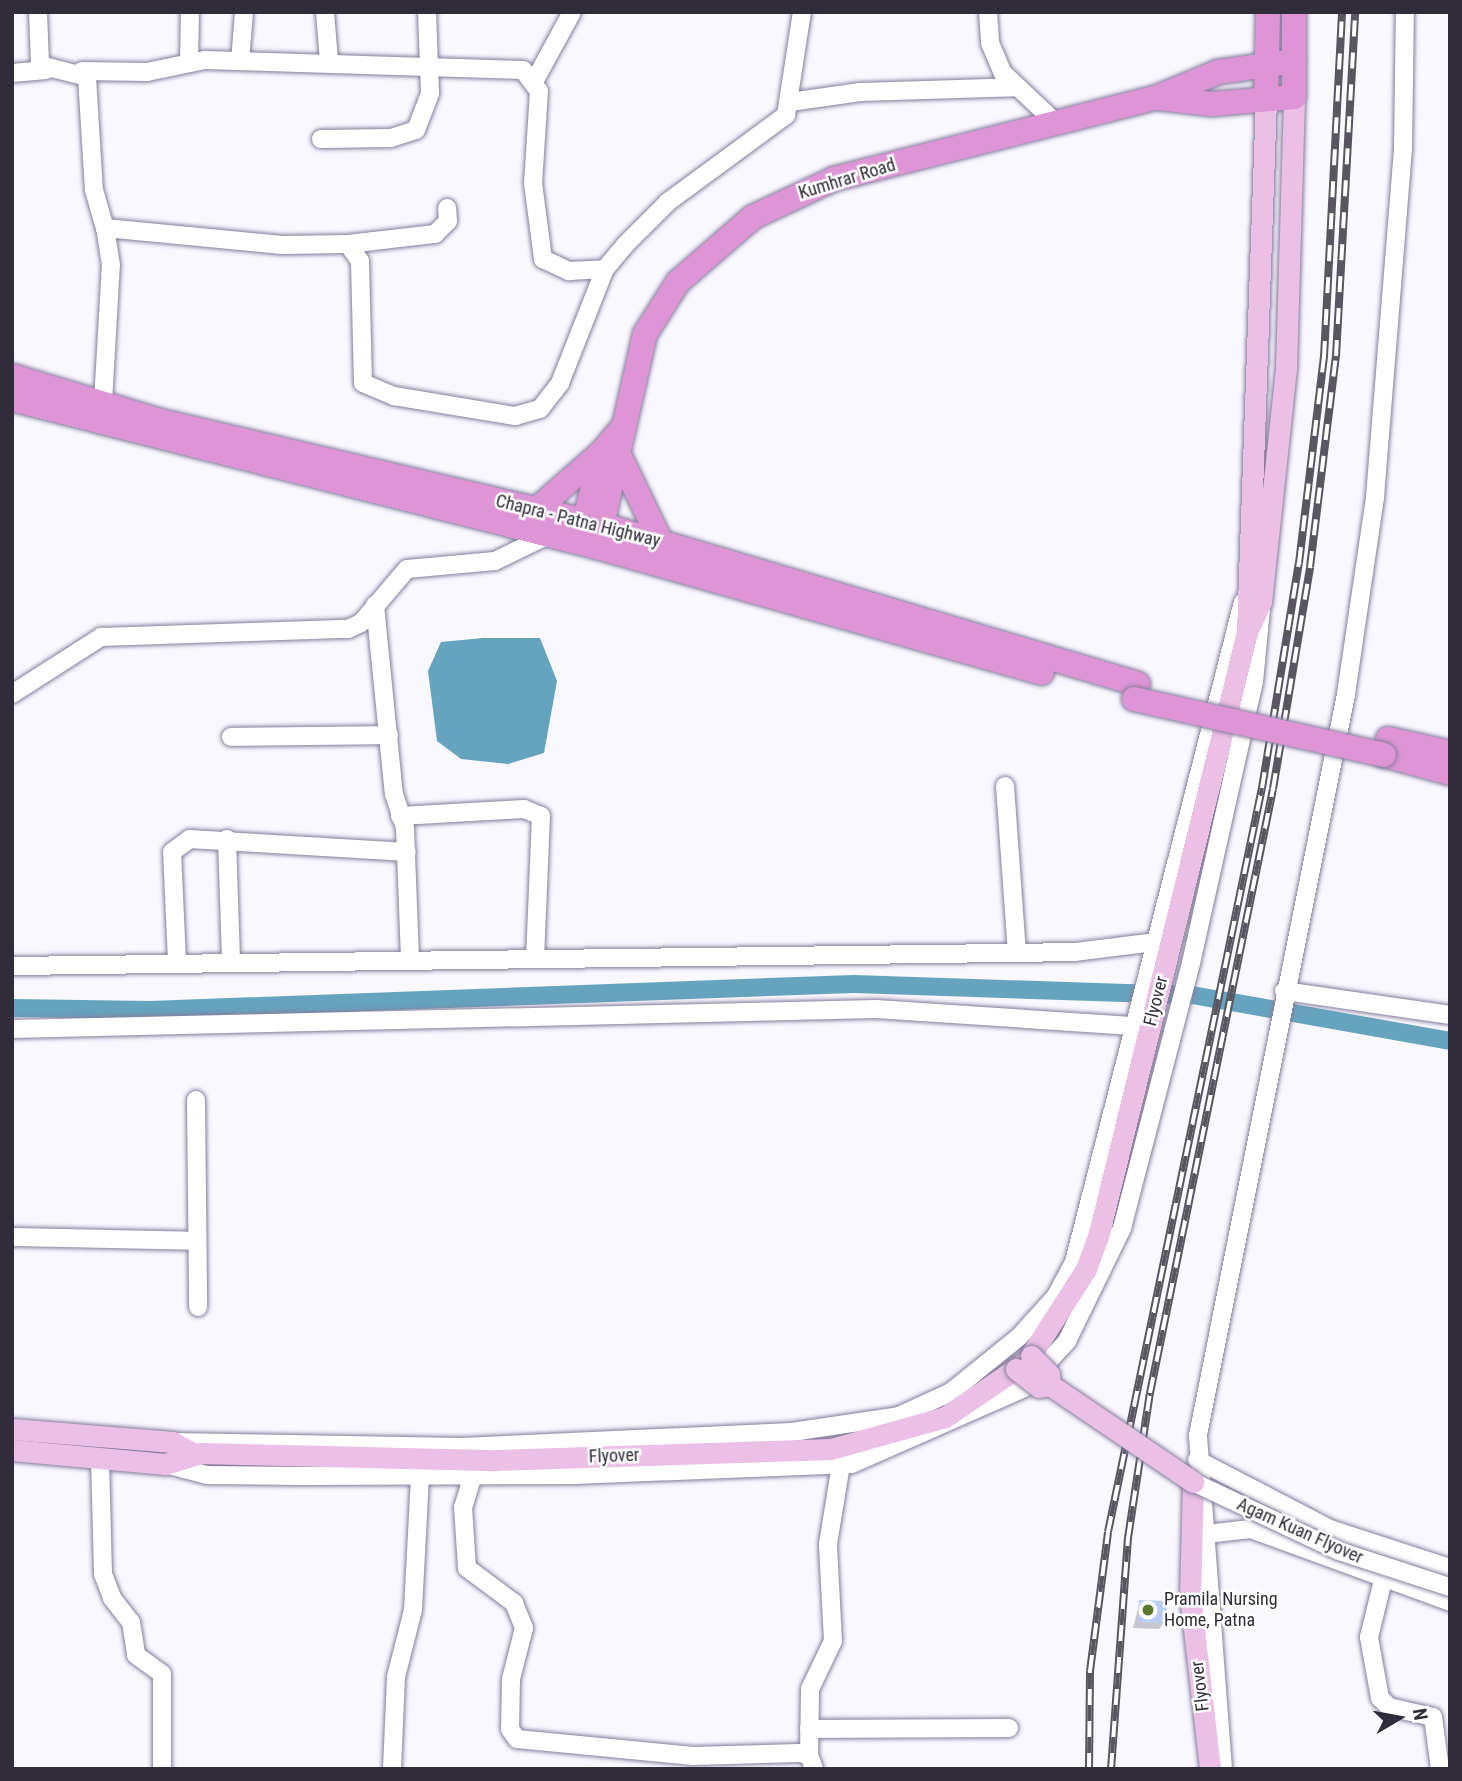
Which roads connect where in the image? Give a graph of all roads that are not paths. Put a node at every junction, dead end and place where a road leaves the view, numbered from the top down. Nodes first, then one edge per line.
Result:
1 (38, 12) edge
2 (190, 12) edge
3 (244, 12) edge
4 (325, 12) edge
5 (427, 12) edge
6 (572, 12) edge
7 (802, 12) edge
8 (988, 12) edge
9 (1268, 12) edge
10 (1294, 12) edge
11 (1405, 12) edge
12 (240, 61) junction
13 (329, 61) junction
14 (1294, 61) junction
15 (189, 63) junction
16 (1267, 63) junction
17 (429, 65) junction
18 (46, 70) junction
19 (82, 71) junction
20 (12, 73) edge
21 (535, 80) junction
22 (1016, 87) junction
23 (1294, 97) junction
24 (1155, 98) junction
25 (1266, 99) junction
26 (790, 102) junction
27 (1055, 122) junction
28 (321, 139) dead end
29 (447, 208) dead end
30 (105, 228) junction
31 (348, 244) junction
32 (605, 270) junction
33 (12, 376) edge
34 (12, 399) edge
35 (103, 402) junction
36 (611, 456) junction
37 (537, 509) junction
38 (591, 534) junction
39 (548, 535) junction
40 (661, 542) junction
41 (1252, 602) junction
42 (375, 605) junction
43 (1136, 691) junction
44 (12, 694) edge
45 (390, 735) junction
46 (231, 737) dead end
47 (1448, 757) edge
48 (1006, 786) dead end
49 (400, 816) junction
50 (227, 839) junction
51 (407, 852) junction
52 (1155, 942) junction
53 (1017, 952) junction
54 (535, 959) junction
55 (177, 961) junction
56 (231, 961) junction
57 (410, 961) junction
58 (12, 966) edge
59 (1284, 991) junction
60 (1450, 1016) edge
61 (1137, 1019) junction
62 (12, 1030) edge
63 (197, 1100) dead end
64 (12, 1237) edge
65 (196, 1241) junction
66 (198, 1307) dead end
67 (1023, 1362) junction
68 (12, 1429) edge
69 (172, 1442) junction
70 (12, 1450) edge
71 (197, 1453) junction
72 (100, 1459) junction
73 (1197, 1460) junction
74 (165, 1464) junction
75 (841, 1465) junction
76 (473, 1475) junction
77 (420, 1476) junction
78 (1193, 1482) junction
79 (1206, 1534) junction
80 (1450, 1568) edge
81 (1383, 1580) junction
82 (1450, 1587) edge
83 (1450, 1602) edge
84 (1009, 1728) dead end
85 (809, 1729) junction
86 (811, 1762) edge
87 (162, 1769) edge
88 (392, 1769) edge
89 (1210, 1769) edge
90 (1223, 1769) edge
91 (1440, 1769) edge

1 - 18 street
2 - 15 street
3 - 12 street
4 - 13 street
5 - 17 street
6 - 21 street
7 - 26 street
8 - 22 street
9 - 16 highway
10 - 14 highway
11 - 59 street
12 - 13 street
12 - 15 street
13 - 17 street
14 - 16 highway, Kumhrar Road
14 - 23 highway
15 - 19 street
16 - 24 highway, Kumhrar Road
16 - 25 highway
17 - 21 street
17 - 28 street
18 - 19 street
18 - 20 street
19 - 30 street
21 - 32 street
22 - 26 street
22 - 27 street
23 - 25 highway, Kumhrar Road
23 - 41 main road
24 - 25 highway, Kumhrar Road
24 - 27 highway, Kumhrar Road
25 - 41 main road
26 - 32 street
27 - 36 highway, Kumhrar Road
29 - 31 street
30 - 31 street
30 - 35 street
31 - 32 street
33 - 35 highway, Chapra - Patna Highway
34 - 39 highway, Chapra - Patna Highway
35 - 37 highway, Chapra - Patna Highway
36 - 37 highway
36 - 38 highway, Kumhrar Road
36 - 40 highway
37 - 38 highway, Chapra - Patna Highway
38 - 39 highway, Chapra - Patna Highway
38 - 40 highway, Chapra - Patna Highway
38 - 43 highway, Chapra - Patna Highway
39 - 42 street
40 - 43 highway, Chapra - Patna Highway
41 - 52 street
41 - 67 main road, Flyover
41 - 75 street
42 - 44 street
42 - 45 street
43 - 47 highway
45 - 46 street
45 - 49 street
48 - 53 street
49 - 51 street
49 - 54 street
50 - 51 street
50 - 55 street
50 - 56 street
51 - 57 street
52 - 53 street
52 - 61 street
53 - 54 street
54 - 57 street
55 - 56 street
55 - 58 street
56 - 57 street
59 - 60 street
59 - 73 street
61 - 62 street
61 - 69 street
63 - 65 street
64 - 65 street
65 - 66 street
67 - 71 main road, Flyover
67 - 78 main road, bridge
68 - 69 main road
69 - 71 main road, Flyover
70 - 72 main road
71 - 74 main road, Flyover
72 - 74 main road
72 - 87 street
73 - 79 street
73 - 80 street
74 - 77 street
75 - 76 street
75 - 85 street
76 - 77 street
76 - 86 street
77 - 88 street
78 - 82 street, Agam Kuan Flyover, bridge
78 - 89 main road, Flyover
79 - 81 street
79 - 90 street
81 - 83 street
81 - 91 street
84 - 85 street
85 - 86 street

